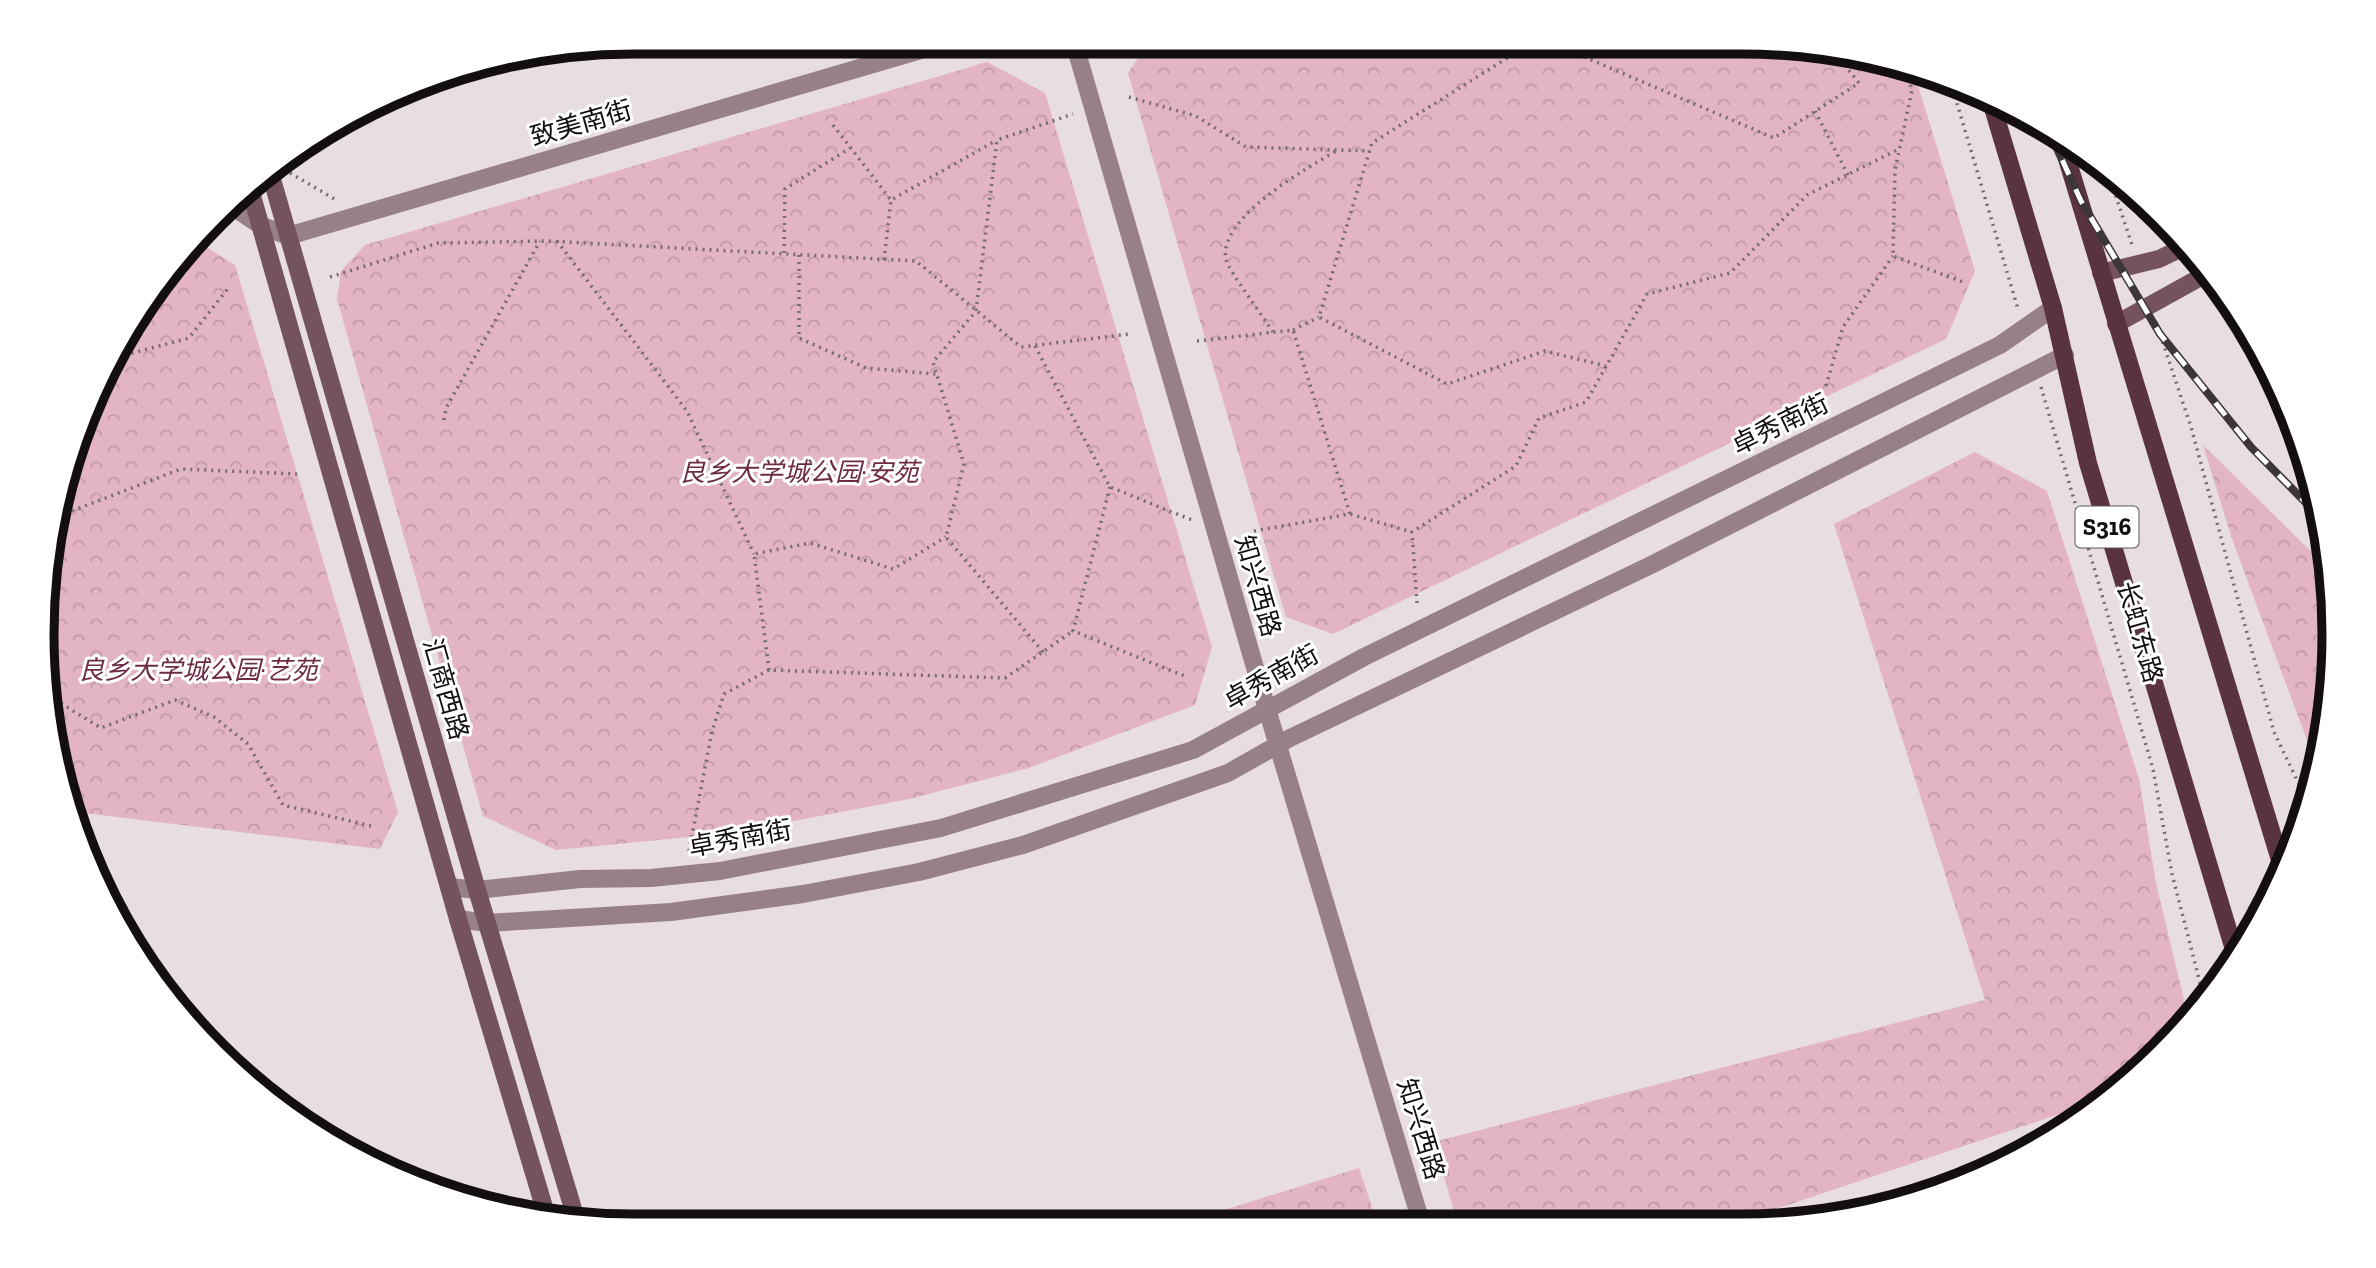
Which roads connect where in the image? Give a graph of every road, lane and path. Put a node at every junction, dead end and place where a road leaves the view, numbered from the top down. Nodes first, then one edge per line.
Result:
1 (907, 54) edge
2 (1077, 54) edge
3 (1514, 54) edge
4 (1578, 54) edge
5 (1842, 63) edge
6 (1908, 79) edge
7 (1954, 95) edge
8 (1129, 97) dead end
9 (1815, 111) junction
10 (1994, 112) edge
11 (1073, 114) dead end
12 (833, 125) dead end
13 (997, 140) junction
14 (850, 148) junction
15 (1899, 149) junction
16 (1337, 150) junction
17 (1370, 151) junction
18 (2065, 153) edge
19 (1848, 175) junction
20 (272, 181) edge
21 (2114, 189) edge
22 (252, 198) edge
23 (891, 200) junction
24 (238, 211) edge
25 (260, 225) junction
26 (288, 236) junction
27 (540, 241) junction
28 (558, 241) junction
29 (2177, 250) edge
30 (783, 254) junction
31 (800, 255) junction
32 (1893, 256) junction
33 (884, 260) junction
34 (2138, 265) junction
35 (2101, 273) junction
36 (330, 277) dead end
37 (2199, 278) edge
38 (1963, 282) dead end
39 (230, 286) dead end
40 (2150, 303) junction
41 (2053, 308) junction
42 (976, 311) junction
43 (1319, 317) junction
44 (2116, 324) junction
45 (1293, 330) junction
46 (2025, 330) junction
47 (1273, 332) junction
48 (1130, 334) dead end
49 (1196, 341) dead end
50 (1035, 346) junction
51 (126, 355) edge
52 (2065, 355) junction
53 (1606, 366) junction
54 (2036, 372) junction
55 (936, 374) junction
56 (1826, 386) dead end
57 (444, 420) dead end
58 (297, 474) dead end
59 (1110, 486) junction
60 (67, 513) edge
61 (1350, 514) junction
62 (1192, 520) dead end
63 (1254, 531) dead end
64 (1412, 532) junction
65 (946, 537) junction
66 (754, 554) junction
67 (1417, 603) dead end
68 (1073, 631) junction
69 (1043, 652) junction
70 (769, 670) junction
71 (1187, 677) dead end
72 (58, 702) edge
73 (1267, 709) junction
74 (1279, 745) junction
75 (2301, 788) edge
76 (371, 826) dead end
77 (689, 851) dead end
78 (2278, 855) edge
79 (450, 887) junction
80 (477, 890) junction
81 (458, 919) junction
82 (487, 923) junction
83 (2232, 943) edge
84 (2201, 988) edge
85 (544, 1207) edge
86 (574, 1211) edge
87 (1420, 1214) edge

1 - 26 street, 致美南街
2 - 73 street, 知兴西路
3 - 17 path
4 - 9 path
5 - 9 path
6 - 15 path
7 - 46 path
8 - 16 path
9 - 19 path
10 - 41 main road, 长虹东路 / S316
11 - 13 path
12 - 14 path
13 - 23 path
13 - 42 path
14 - 23 path
14 - 30 path
15 - 19 path
15 - 32 path
16 - 17 path
16 - 47 path
17 - 43 path
18 - 35 main road, S316
19 - 53 path
20 - 26 main road, 汇商西路
21 - 34 path
22 - 25 main road, 汇商西路
23 - 33 path
24 - 25 street
25 - 26 street
25 - 79 main road, 汇商西路
26 - 80 main road, 汇商西路
27 - 28 path
27 - 36 path
27 - 57 path
28 - 30 path
28 - 66 path
29 - 34 main road
30 - 31 path
31 - 33 path
31 - 55 path
32 - 38 path
32 - 56 path
33 - 42 path
34 - 35 main road
35 - 44 main road, S316
37 - 40 main road
39 - 51 path
40 - 44 main road
40 - 75 path
41 - 46 street, 卓秀南街
41 - 52 main road, 长虹东路 / S316
42 - 50 path
42 - 55 path
43 - 45 path
43 - 53 path
44 - 78 main road, S316
45 - 47 path
45 - 61 path
46 - 73 street, 卓秀南街
47 - 49 path
48 - 50 path
50 - 59 path
52 - 54 street
52 - 83 main road, 长虹东路 / S316
53 - 64 path
54 - 74 street
54 - 84 path, 长虹东路
55 - 65 path
58 - 60 path
59 - 62 path
59 - 68 path
61 - 63 path
61 - 64 path
64 - 67 path
65 - 66 path
65 - 69 path
66 - 70 path
68 - 69 path
68 - 71 path
69 - 70 path
70 - 77 path
72 - 76 path
73 - 74 street, 知兴西路
73 - 80 street, 卓秀南街
74 - 82 street
74 - 87 street, 知兴西路
79 - 80 street, 卓秀南街
79 - 81 main road, 汇商西路
80 - 82 main road, 汇商西路
81 - 82 street
81 - 85 main road, 汇商西路
82 - 86 main road, 汇商西路

